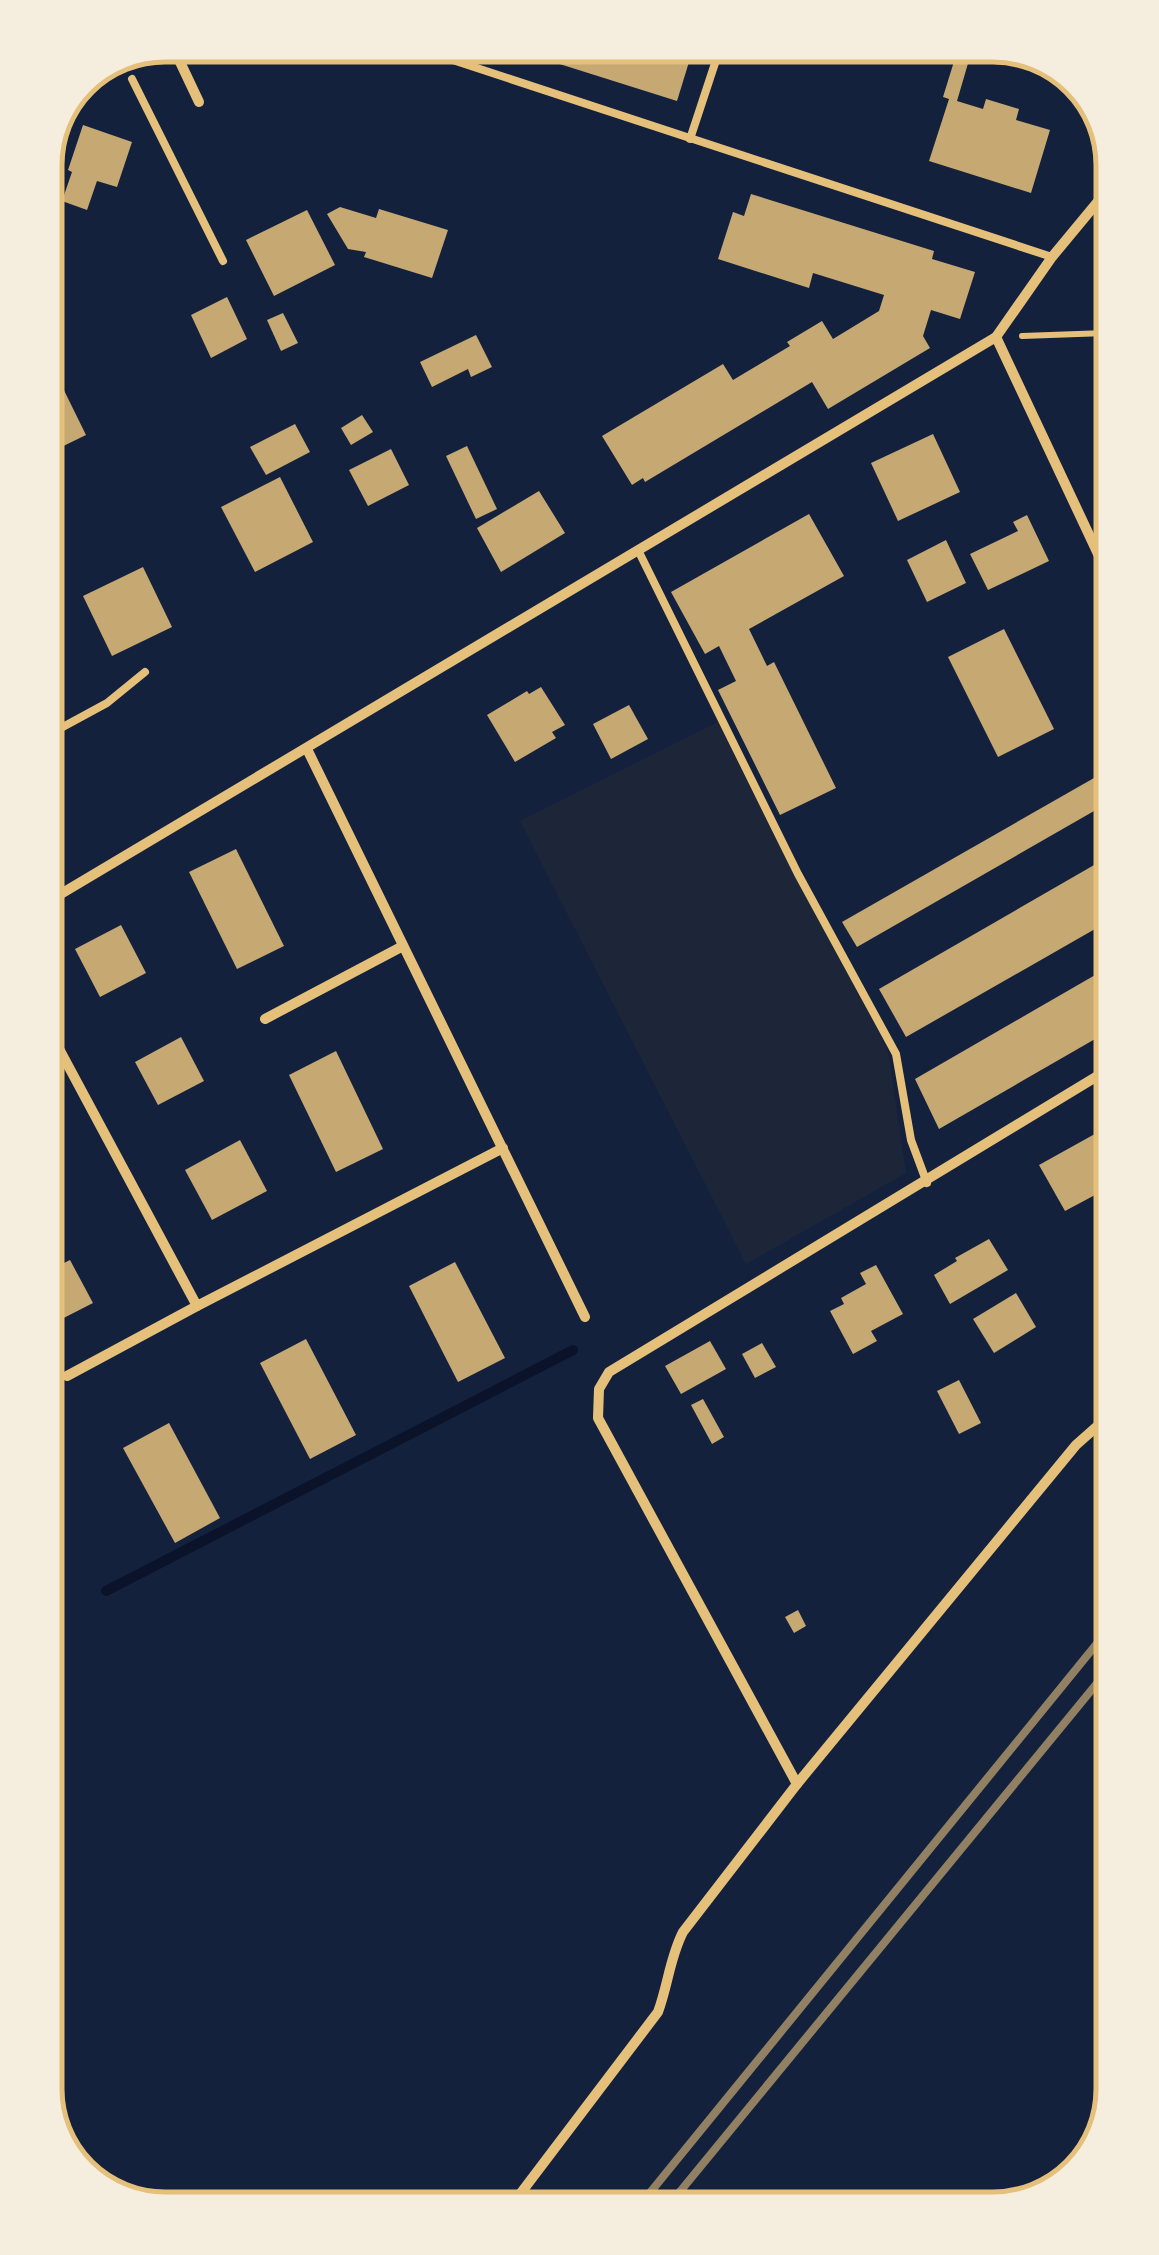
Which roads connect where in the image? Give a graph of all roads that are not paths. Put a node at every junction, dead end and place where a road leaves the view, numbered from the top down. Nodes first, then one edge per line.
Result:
1 (181, 63) edge
2 (462, 63) edge
3 (715, 63) edge
4 (132, 78) dead end
5 (199, 102) dead end
6 (690, 139) junction
7 (1096, 204) edge
8 (1052, 257) junction
9 (223, 262) dead end
10 (996, 337) junction
11 (638, 550) junction
12 (1096, 550) edge
13 (145, 672) dead end
14 (63, 727) edge
15 (307, 750) junction
16 (63, 892) edge
17 (403, 946) junction
18 (265, 1019) dead end
19 (63, 1056) edge
20 (1096, 1078) edge
21 (503, 1148) junction
22 (927, 1182) junction
23 (197, 1306) junction
24 (585, 1317) dead end
25 (67, 1376) dead end
26 (1096, 1427) edge
27 (797, 1784) junction
28 (523, 2192) edge

1 - 5 street
2 - 6 lane
3 - 6 lane
4 - 9 lane
6 - 8 lane
7 - 8 street
8 - 10 street
10 - 11 street
10 - 12 street
11 - 15 street
11 - 22 lane
13 - 14 lane
15 - 16 street
15 - 17 street
17 - 18 street
17 - 21 street
19 - 23 street
20 - 22 street
21 - 23 street
21 - 24 street
22 - 27 street
23 - 25 street
26 - 27 street
27 - 28 street

